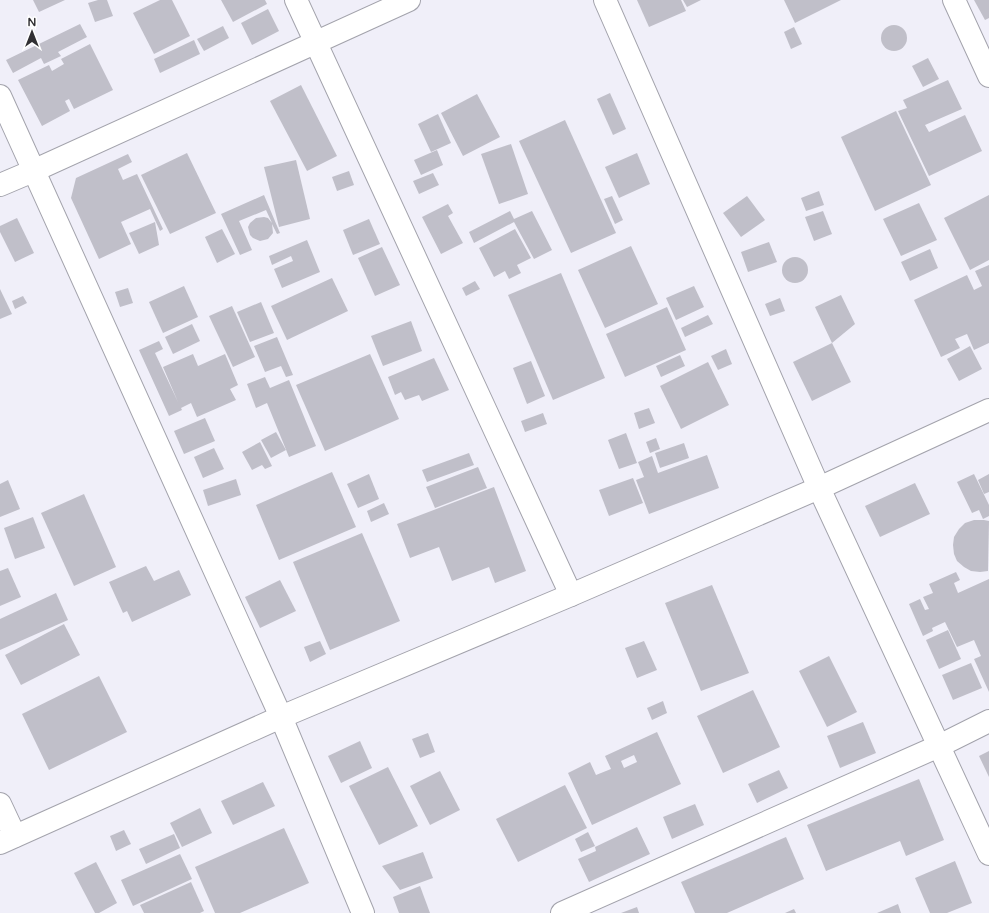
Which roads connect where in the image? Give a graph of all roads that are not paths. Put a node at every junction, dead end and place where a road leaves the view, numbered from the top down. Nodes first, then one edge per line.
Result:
1 (296, 0) edge
2 (409, 0) edge
3 (604, 0) edge
4 (954, 0) edge
5 (316, 43) junction
6 (989, 76) edge
7 (0, 96) edge
8 (34, 171) junction
9 (0, 185) edge
10 (989, 410) edge
11 (819, 488) junction
12 (571, 595) junction
13 (281, 716) junction
14 (989, 721) edge
15 (939, 746) junction
16 (0, 804) edge
17 (8, 840) edge
18 (989, 854) edge
19 (364, 913) edge
20 (562, 913) edge

1 - 5 street
2 - 5 street
3 - 11 street
4 - 6 street
5 - 8 street
5 - 12 street
7 - 8 street
8 - 9 street
8 - 13 street
10 - 11 street
11 - 12 street
11 - 15 street
12 - 13 street
13 - 17 street
13 - 19 street
14 - 15 street
15 - 18 street
15 - 20 street
16 - 17 street

